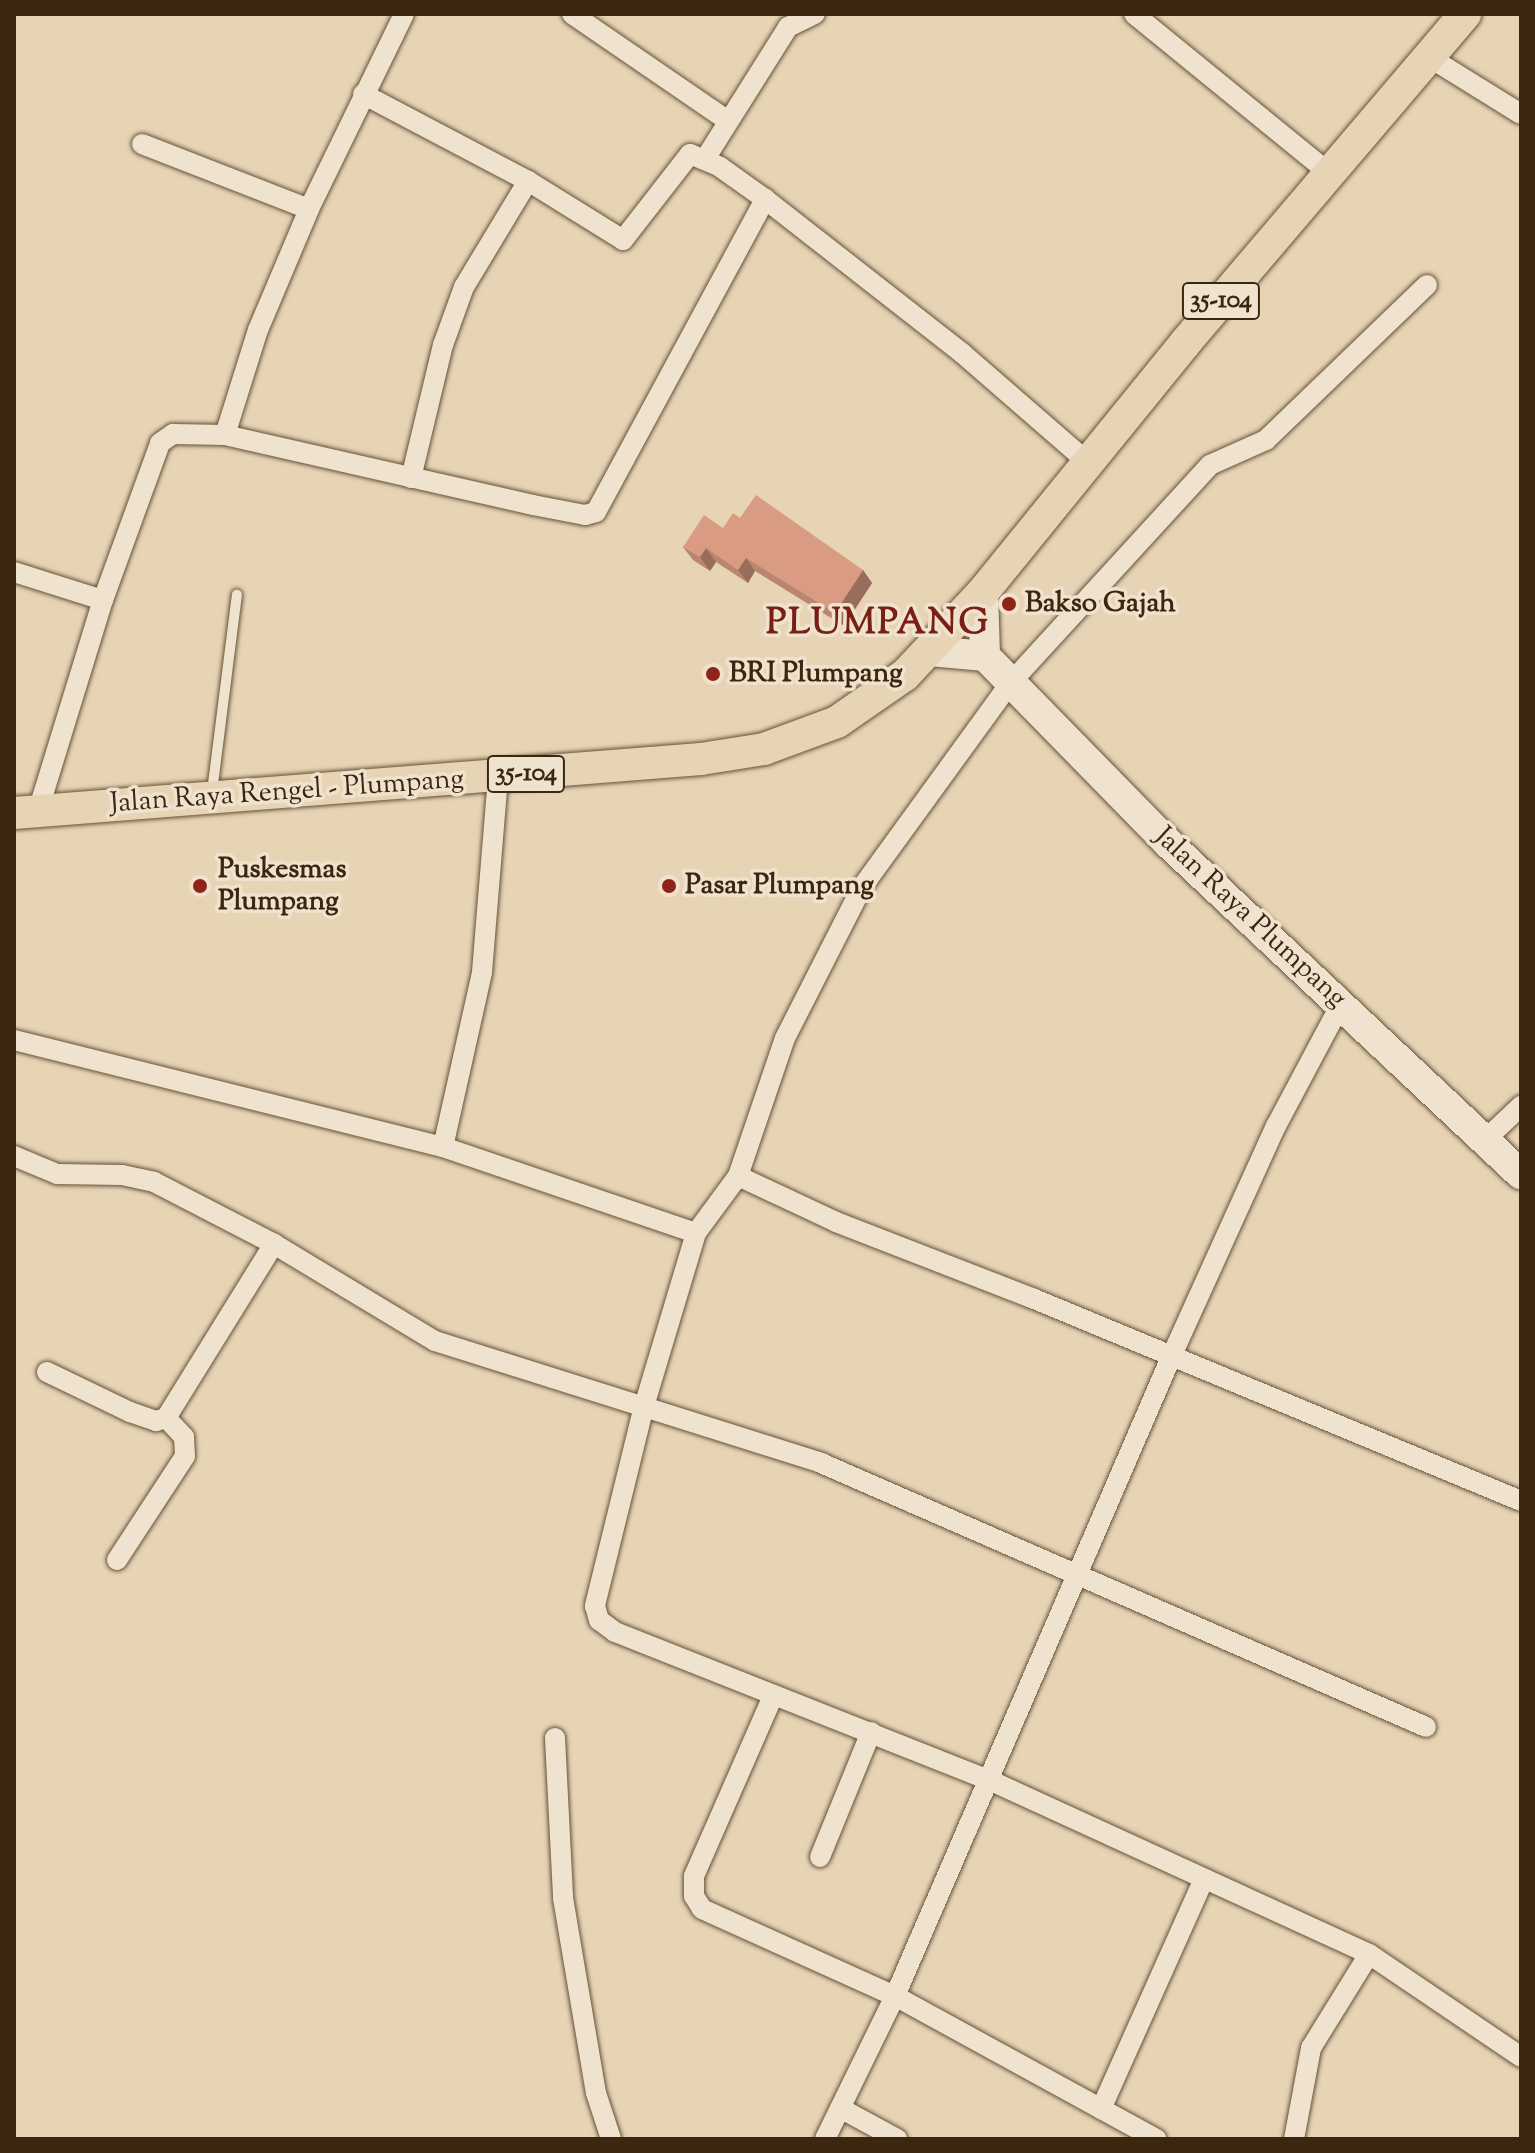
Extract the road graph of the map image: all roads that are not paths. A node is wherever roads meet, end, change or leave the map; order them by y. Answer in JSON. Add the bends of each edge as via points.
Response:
{"nodes":[{"id":1,"x":404,"y":14,"type":"edge"},
{"id":2,"x":572,"y":14,"type":"edge"},
{"id":3,"x":815,"y":14,"type":"edge"},
{"id":4,"x":1134,"y":14,"type":"edge"},
{"id":5,"x":1465,"y":14,"type":"edge"},
{"id":6,"x":1429,"y":57,"type":"junction"},
{"id":7,"x":363,"y":94,"type":"junction"},
{"id":8,"x":1521,"y":114,"type":"edge"},
{"id":9,"x":727,"y":120,"type":"junction"},
{"id":10,"x":142,"y":144,"type":"dead end"},
{"id":11,"x":705,"y":159,"type":"junction"},
{"id":12,"x":1329,"y":173,"type":"junction"},
{"id":13,"x":528,"y":181,"type":"junction"},
{"id":14,"x":765,"y":199,"type":"junction"},
{"id":15,"x":309,"y":209,"type":"junction"},
{"id":16,"x":1427,"y":285,"type":"dead end"},
{"id":17,"x":225,"y":435,"type":"junction"},
{"id":18,"x":1091,"y":465,"type":"junction"},
{"id":19,"x":411,"y":478,"type":"junction"},
{"id":20,"x":14,"y":572,"type":"edge"},
{"id":21,"x":983,"y":592,"type":"junction"},
{"id":22,"x":237,"y":595,"type":"dead end"},
{"id":23,"x":103,"y":600,"type":"junction"},
{"id":24,"x":930,"y":651,"type":"junction"},
{"id":25,"x":985,"y":656,"type":"junction"},
{"id":26,"x":1011,"y":682,"type":"junction"},
{"id":27,"x":498,"y":777,"type":"junction"},
{"id":28,"x":212,"y":795,"type":"junction"},
{"id":29,"x":26,"y":812,"type":"edge"},
{"id":30,"x":1341,"y":1004,"type":"junction"},
{"id":31,"x":14,"y":1040,"type":"edge"},
{"id":32,"x":1521,"y":1106,"type":"edge"},
{"id":33,"x":1485,"y":1140,"type":"junction"},
{"id":34,"x":443,"y":1147,"type":"junction"},
{"id":35,"x":14,"y":1156,"type":"edge"},
{"id":36,"x":1521,"y":1174,"type":"edge"},
{"id":37,"x":738,"y":1176,"type":"junction"},
{"id":38,"x":696,"y":1233,"type":"junction"},
{"id":39,"x":274,"y":1244,"type":"junction"},
{"id":40,"x":1172,"y":1355,"type":"junction"},
{"id":41,"x":47,"y":1372,"type":"dead end"},
{"id":42,"x":643,"y":1410,"type":"junction"},
{"id":43,"x":166,"y":1418,"type":"junction"},
{"id":44,"x":1521,"y":1501,"type":"edge"},
{"id":45,"x":117,"y":1560,"type":"dead end"},
{"id":46,"x":1081,"y":1576,"type":"junction"},
{"id":47,"x":773,"y":1696,"type":"junction"},
{"id":48,"x":1426,"y":1727,"type":"dead end"},
{"id":49,"x":871,"y":1732,"type":"junction"},
{"id":50,"x":555,"y":1738,"type":"dead end"},
{"id":51,"x":987,"y":1779,"type":"junction"},
{"id":52,"x":820,"y":1857,"type":"dead end"},
{"id":53,"x":1204,"y":1879,"type":"junction"},
{"id":54,"x":1369,"y":1954,"type":"junction"},
{"id":55,"x":895,"y":1996,"type":"junction"},
{"id":56,"x":1521,"y":2057,"type":"edge"},
{"id":57,"x":840,"y":2108,"type":"junction"},
{"id":58,"x":1101,"y":2109,"type":"junction"},
{"id":59,"x":611,"y":2139,"type":"edge"},
{"id":60,"x":825,"y":2139,"type":"edge"},
{"id":61,"x":897,"y":2139,"type":"edge"},
{"id":62,"x":1156,"y":2139,"type":"edge"},
{"id":63,"x":1294,"y":2139,"type":"edge"}],
"edges":[{"from":1,"to":7,"type":"street"},
{"from":2,"to":9,"type":"street"},
{"from":3,"to":9,"type":"street","via":[[788,27]]},
{"from":4,"to":12,"type":"street"},
{"from":5,"to":6,"type":"main road","number":"35-104"},
{"from":6,"to":8,"type":"street"},
{"from":6,"to":12,"type":"main road","number":"35-104"},
{"from":7,"to":13,"type":"street"},
{"from":7,"to":15,"type":"street"},
{"from":9,"to":11,"type":"street"},
{"from":10,"to":15,"type":"street"},
{"from":11,"to":13,"type":"street","via":[[687,156],[623,240]]},
{"from":11,"to":14,"type":"street"},
{"from":12,"to":18,"type":"main road","number":"35-104","via":[[1186,342]]},
{"from":13,"to":19,"type":"street","via":[[464,287],[443,345]]},
{"from":14,"to":18,"type":"street","via":[[962,353]]},
{"from":14,"to":19,"type":"street","via":[[596,512],[572,513]]},
{"from":15,"to":17,"type":"street","via":[[258,330]]},
{"from":16,"to":26,"type":"street","via":[[1266,440],[1210,465]]},
{"from":17,"to":19,"type":"street"},
{"from":17,"to":23,"type":"street","via":[[173,434],[160,443]]},
{"from":18,"to":21,"type":"main road","number":"35-104"},
{"from":20,"to":23,"type":"street"},
{"from":21,"to":24,"type":"main road","name":"Jalan Raya Rengel - Plumpang","number":"35-104"},
{"from":21,"to":25,"type":"street"},
{"from":22,"to":28,"type":"lane"},
{"from":23,"to":29,"type":"street"},
{"from":24,"to":25,"type":"street"},
{"from":24,"to":27,"type":"main road","name":"Jalan Raya Rengel - Plumpang","number":"35-104","via":[[873,700],[806,737],[701,759]]},
{"from":25,"to":26,"type":"street","name":"Jalan Raya Plumpang"},
{"from":26,"to":30,"type":"street","name":"Jalan Raya Plumpang","via":[[1168,843]]},
{"from":26,"to":37,"type":"street","via":[[862,887],[785,1038]]},
{"from":27,"to":28,"type":"main road","name":"Jalan Raya Rengel - Plumpang","number":"35-104"},
{"from":27,"to":34,"type":"street","via":[[482,972]]},
{"from":28,"to":29,"type":"main road","name":"Jalan Raya Rengel - Plumpang","number":"35-104"},
{"from":30,"to":33,"type":"street","name":"Jalan Raya Plumpang"},
{"from":30,"to":40,"type":"street","via":[[1276,1126]]},
{"from":31,"to":34,"type":"street"},
{"from":32,"to":33,"type":"street"},
{"from":33,"to":36,"type":"street","name":"Jalan Raya Plumpang"},
{"from":34,"to":38,"type":"street"},
{"from":35,"to":39,"type":"street","via":[[57,1174],[122,1175],[154,1182]]},
{"from":37,"to":38,"type":"street"},
{"from":37,"to":40,"type":"street","via":[[836,1222]]},
{"from":38,"to":42,"type":"street"},
{"from":39,"to":42,"type":"street","via":[[435,1341]]},
{"from":39,"to":43,"type":"street"},
{"from":40,"to":44,"type":"street"},
{"from":40,"to":46,"type":"street"},
{"from":41,"to":43,"type":"street","via":[[130,1412],[156,1421]]},
{"from":42,"to":46,"type":"street","via":[[821,1463]]},
{"from":42,"to":47,"type":"street","via":[[595,1606],[599,1620],[615,1632]]},
{"from":43,"to":45,"type":"street","via":[[184,1437],[185,1456]]},
{"from":46,"to":48,"type":"street"},
{"from":46,"to":51,"type":"street"},
{"from":47,"to":49,"type":"street"},
{"from":47,"to":55,"type":"street","via":[[694,1876],[694,1896],[718,1920]]},
{"from":49,"to":51,"type":"street"},
{"from":49,"to":52,"type":"street"},
{"from":50,"to":59,"type":"street","via":[[563,1898],[596,2093]]},
{"from":51,"to":53,"type":"street"},
{"from":51,"to":55,"type":"street"},
{"from":53,"to":54,"type":"street"},
{"from":53,"to":58,"type":"street"},
{"from":54,"to":56,"type":"street"},
{"from":54,"to":63,"type":"street","via":[[1311,2048]]},
{"from":55,"to":57,"type":"street"},
{"from":55,"to":58,"type":"street"},
{"from":57,"to":60,"type":"street"},
{"from":57,"to":61,"type":"street"},
{"from":58,"to":62,"type":"street"}]}
